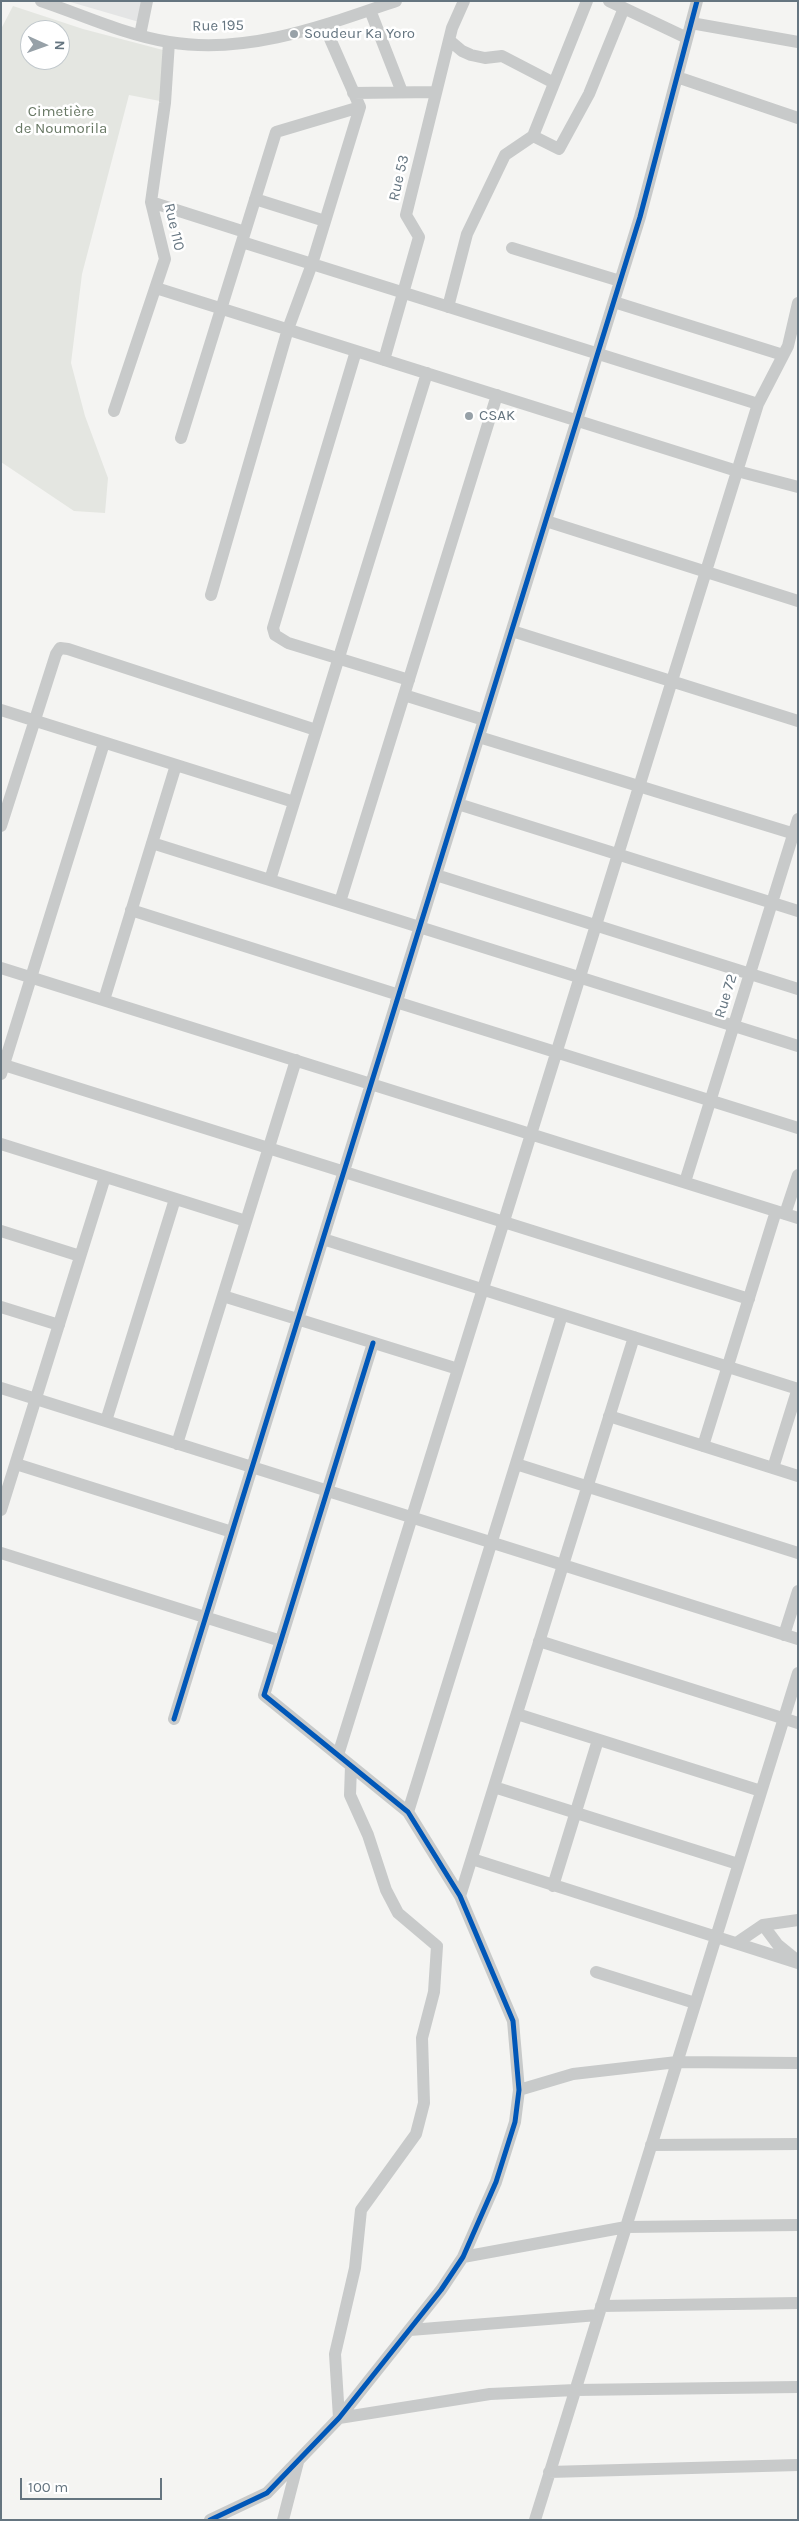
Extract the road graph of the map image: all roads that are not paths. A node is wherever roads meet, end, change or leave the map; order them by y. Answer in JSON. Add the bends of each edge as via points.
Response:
{"nodes":[{"id":1,"x":41,"y":1,"type":"edge"},
{"id":2,"x":147,"y":1,"type":"edge"},
{"id":3,"x":396,"y":1,"type":"edge"},
{"id":4,"x":464,"y":1,"type":"edge"},
{"id":5,"x":588,"y":1,"type":"edge"},
{"id":6,"x":609,"y":1,"type":"edge"},
{"id":7,"x":697,"y":1,"type":"edge"},
{"id":8,"x":624,"y":8,"type":"junction"},
{"id":9,"x":370,"y":10,"type":"junction"},
{"id":10,"x":691,"y":23,"type":"junction"},
{"id":11,"x":324,"y":25,"type":"junction"},
{"id":12,"x":140,"y":35,"type":"junction"},
{"id":13,"x":687,"y":38,"type":"junction"},
{"id":14,"x":449,"y":40,"type":"junction"},
{"id":15,"x":169,"y":42,"type":"junction"},
{"id":16,"x":798,"y":42,"type":"edge"},
{"id":17,"x":677,"y":77,"type":"junction"},
{"id":18,"x":554,"y":83,"type":"junction"},
{"id":19,"x":402,"y":92,"type":"junction"},
{"id":20,"x":436,"y":92,"type":"junction"},
{"id":21,"x":353,"y":93,"type":"junction"},
{"id":22,"x":360,"y":107,"type":"junction"},
{"id":23,"x":798,"y":118,"type":"edge"},
{"id":24,"x":533,"y":136,"type":"junction"},
{"id":25,"x":255,"y":199,"type":"junction"},
{"id":26,"x":151,"y":202,"type":"junction"},
{"id":27,"x":325,"y":221,"type":"junction"},
{"id":28,"x":243,"y":237,"type":"junction"},
{"id":29,"x":512,"y":248,"type":"dead end"},
{"id":30,"x":312,"y":264,"type":"junction"},
{"id":31,"x":620,"y":281,"type":"junction"},
{"id":32,"x":156,"y":288,"type":"junction"},
{"id":33,"x":403,"y":292,"type":"junction"},
{"id":34,"x":614,"y":302,"type":"junction"},
{"id":35,"x":798,"y":303,"type":"edge"},
{"id":36,"x":448,"y":306,"type":"junction"},
{"id":37,"x":221,"y":309,"type":"junction"},
{"id":38,"x":288,"y":329,"type":"junction"},
{"id":39,"x":790,"y":350,"type":"edge"},
{"id":40,"x":356,"y":351,"type":"junction"},
{"id":41,"x":598,"y":354,"type":"junction"},
{"id":42,"x":384,"y":360,"type":"junction"},
{"id":43,"x":427,"y":373,"type":"junction"},
{"id":44,"x":497,"y":395,"type":"junction"},
{"id":45,"x":758,"y":404,"type":"junction"},
{"id":46,"x":114,"y":411,"type":"dead end"},
{"id":47,"x":577,"y":420,"type":"junction"},
{"id":48,"x":181,"y":438,"type":"dead end"},
{"id":49,"x":737,"y":471,"type":"junction"},
{"id":50,"x":798,"y":487,"type":"edge"},
{"id":51,"x":546,"y":522,"type":"junction"},
{"id":52,"x":706,"y":572,"type":"junction"},
{"id":53,"x":211,"y":595,"type":"dead end"},
{"id":54,"x":798,"y":601,"type":"edge"},
{"id":55,"x":512,"y":631,"type":"junction"},
{"id":56,"x":339,"y":658,"type":"junction"},
{"id":57,"x":409,"y":680,"type":"junction"},
{"id":58,"x":671,"y":682,"type":"junction"},
{"id":59,"x":404,"y":695,"type":"junction"},
{"id":60,"x":1,"y":710,"type":"edge"},
{"id":61,"x":484,"y":720,"type":"junction"},
{"id":62,"x":34,"y":721,"type":"junction"},
{"id":63,"x":798,"y":721,"type":"edge"},
{"id":64,"x":316,"y":730,"type":"junction"},
{"id":65,"x":479,"y":737,"type":"junction"},
{"id":66,"x":104,"y":743,"type":"junction"},
{"id":67,"x":176,"y":765,"type":"junction"},
{"id":68,"x":639,"y":786,"type":"junction"},
{"id":69,"x":294,"y":802,"type":"junction"},
{"id":70,"x":458,"y":804,"type":"junction"},
{"id":71,"x":798,"y":818,"type":"edge"},
{"id":72,"x":1,"y":826,"type":"edge"},
{"id":73,"x":795,"y":834,"type":"edge"},
{"id":74,"x":152,"y":843,"type":"junction"},
{"id":75,"x":618,"y":854,"type":"junction"},
{"id":76,"x":436,"y":875,"type":"junction"},
{"id":77,"x":270,"y":880,"type":"junction"},
{"id":78,"x":340,"y":902,"type":"junction"},
{"id":79,"x":772,"y":903,"type":"junction"},
{"id":80,"x":131,"y":910,"type":"junction"},
{"id":81,"x":798,"y":911,"type":"edge"},
{"id":82,"x":596,"y":926,"type":"junction"},
{"id":83,"x":420,"y":927,"type":"junction"},
{"id":84,"x":1,"y":968,"type":"edge"},
{"id":85,"x":750,"y":974,"type":"junction"},
{"id":86,"x":32,"y":977,"type":"junction"},
{"id":87,"x":580,"y":977,"type":"junction"},
{"id":88,"x":798,"y":989,"type":"edge"},
{"id":89,"x":398,"y":998,"type":"junction"},
{"id":90,"x":104,"y":1000,"type":"junction"},
{"id":91,"x":734,"y":1025,"type":"junction"},
{"id":92,"x":798,"y":1046,"type":"edge"},
{"id":93,"x":556,"y":1052,"type":"junction"},
{"id":94,"x":296,"y":1060,"type":"junction"},
{"id":95,"x":3,"y":1070,"type":"edge"},
{"id":96,"x":371,"y":1084,"type":"junction"},
{"id":97,"x":710,"y":1101,"type":"junction"},
{"id":98,"x":798,"y":1128,"type":"edge"},
{"id":99,"x":531,"y":1134,"type":"junction"},
{"id":100,"x":1,"y":1144,"type":"edge"},
{"id":101,"x":268,"y":1148,"type":"junction"},
{"id":102,"x":344,"y":1172,"type":"junction"},
{"id":103,"x":798,"y":1175,"type":"edge"},
{"id":104,"x":105,"y":1176,"type":"junction"},
{"id":105,"x":685,"y":1182,"type":"junction"},
{"id":106,"x":175,"y":1199,"type":"junction"},
{"id":107,"x":786,"y":1214,"type":"edge"},
{"id":108,"x":246,"y":1221,"type":"junction"},
{"id":109,"x":503,"y":1222,"type":"junction"},
{"id":110,"x":1,"y":1231,"type":"edge"},
{"id":111,"x":323,"y":1239,"type":"junction"},
{"id":112,"x":80,"y":1256,"type":"junction"},
{"id":113,"x":482,"y":1290,"type":"junction"},
{"id":114,"x":222,"y":1296,"type":"junction"},
{"id":115,"x":748,"y":1299,"type":"junction"},
{"id":116,"x":1,"y":1307,"type":"edge"},
{"id":117,"x":562,"y":1315,"type":"junction"},
{"id":118,"x":298,"y":1319,"type":"junction"},
{"id":119,"x":59,"y":1325,"type":"junction"},
{"id":120,"x":634,"y":1337,"type":"junction"},
{"id":121,"x":373,"y":1343,"type":"junction"},
{"id":122,"x":728,"y":1367,"type":"junction"},
{"id":123,"x":458,"y":1369,"type":"junction"},
{"id":124,"x":1,"y":1388,"type":"edge"},
{"id":125,"x":798,"y":1388,"type":"edge"},
{"id":126,"x":36,"y":1399,"type":"junction"},
{"id":127,"x":609,"y":1416,"type":"junction"},
{"id":128,"x":106,"y":1421,"type":"junction"},
{"id":129,"x":177,"y":1444,"type":"junction"},
{"id":130,"x":703,"y":1446,"type":"junction"},
{"id":131,"x":16,"y":1464,"type":"junction"},
{"id":132,"x":516,"y":1464,"type":"junction"},
{"id":133,"x":252,"y":1467,"type":"junction"},
{"id":134,"x":773,"y":1468,"type":"junction"},
{"id":135,"x":798,"y":1476,"type":"edge"},
{"id":136,"x":6,"y":1480,"type":"edge"},
{"id":137,"x":588,"y":1487,"type":"junction"},
{"id":138,"x":327,"y":1491,"type":"junction"},
{"id":139,"x":1,"y":1510,"type":"edge"},
{"id":140,"x":412,"y":1518,"type":"junction"},
{"id":141,"x":232,"y":1532,"type":"junction"},
{"id":142,"x":491,"y":1542,"type":"junction"},
{"id":143,"x":1,"y":1553,"type":"edge"},
{"id":144,"x":798,"y":1553,"type":"edge"},
{"id":145,"x":563,"y":1565,"type":"junction"},
{"id":146,"x":798,"y":1590,"type":"edge"},
{"id":147,"x":206,"y":1617,"type":"junction"},
{"id":148,"x":784,"y":1634,"type":"junction"},
{"id":149,"x":798,"y":1639,"type":"edge"},
{"id":150,"x":281,"y":1640,"type":"junction"},
{"id":151,"x":540,"y":1641,"type":"junction"},
{"id":152,"x":798,"y":1673,"type":"edge"},
{"id":153,"x":517,"y":1714,"type":"junction"},
{"id":154,"x":174,"y":1718,"type":"dead end"},
{"id":155,"x":784,"y":1718,"type":"junction"},
{"id":156,"x":798,"y":1723,"type":"edge"},
{"id":157,"x":598,"y":1740,"type":"junction"},
{"id":158,"x":338,"y":1755,"type":"junction"},
{"id":159,"x":351,"y":1766,"type":"junction"},
{"id":160,"x":494,"y":1787,"type":"junction"},
{"id":161,"x":761,"y":1791,"type":"junction"},
{"id":162,"x":408,"y":1812,"type":"junction"},
{"id":163,"x":576,"y":1812,"type":"junction"},
{"id":164,"x":472,"y":1860,"type":"junction"},
{"id":165,"x":738,"y":1864,"type":"junction"},
{"id":166,"x":553,"y":1886,"type":"junction"},
{"id":167,"x":460,"y":1896,"type":"junction"},
{"id":168,"x":798,"y":1920,"type":"edge"},
{"id":169,"x":763,"y":1925,"type":"junction"},
{"id":170,"x":716,"y":1936,"type":"junction"},
{"id":171,"x":738,"y":1942,"type":"junction"},
{"id":172,"x":798,"y":1962,"type":"edge"},
{"id":173,"x":596,"y":1972,"type":"dead end"},
{"id":174,"x":695,"y":2003,"type":"junction"},
{"id":175,"x":677,"y":2062,"type":"junction"},
{"id":176,"x":798,"y":2063,"type":"edge"},
{"id":177,"x":519,"y":2090,"type":"junction"},
{"id":178,"x":798,"y":2144,"type":"edge"},
{"id":179,"x":651,"y":2145,"type":"junction"},
{"id":180,"x":798,"y":2225,"type":"edge"},
{"id":181,"x":626,"y":2227,"type":"junction"},
{"id":182,"x":464,"y":2257,"type":"junction"},
{"id":183,"x":798,"y":2304,"type":"edge"},
{"id":184,"x":600,"y":2311,"type":"junction"},
{"id":185,"x":410,"y":2330,"type":"junction"},
{"id":186,"x":798,"y":2387,"type":"edge"},
{"id":187,"x":575,"y":2390,"type":"junction"},
{"id":188,"x":339,"y":2418,"type":"junction"},
{"id":189,"x":298,"y":2460,"type":"junction"},
{"id":190,"x":798,"y":2465,"type":"edge"},
{"id":191,"x":550,"y":2472,"type":"junction"},
{"id":192,"x":210,"y":2520,"type":"edge"},
{"id":193,"x":283,"y":2520,"type":"edge"},
{"id":194,"x":535,"y":2520,"type":"edge"}],
"edges":[{"from":1,"to":12,"type":"street","name":"Rue 195"},
{"from":2,"to":12,"type":"street"},
{"from":3,"to":9,"type":"street","name":"Rue 195"},
{"from":4,"to":14,"type":"street","name":"Rue 53"},
{"from":5,"to":18,"type":"street"},
{"from":6,"to":8,"type":"street"},
{"from":7,"to":10,"type":"street"},
{"from":8,"to":13,"type":"street"},
{"from":8,"to":24,"type":"street","via":[[589,94],[559,148]]},
{"from":9,"to":11,"type":"street","name":"Rue 195"},
{"from":9,"to":19,"type":"street"},
{"from":10,"to":13,"type":"street"},
{"from":10,"to":16,"type":"street"},
{"from":11,"to":15,"type":"street","name":"Rue 195","via":[[301,33],[252,42]]},
{"from":11,"to":21,"type":"street"},
{"from":12,"to":15,"type":"street","name":"Rue 195"},
{"from":13,"to":17,"type":"street"},
{"from":14,"to":18,"type":"street","via":[[471,55],[485,58],[502,56]]},
{"from":14,"to":20,"type":"street","name":"Rue 53"},
{"from":15,"to":26,"type":"street","name":"Rue 110","via":[[166,103]]},
{"from":17,"to":23,"type":"street"},
{"from":17,"to":31,"type":"street"},
{"from":18,"to":24,"type":"street"},
{"from":19,"to":20,"type":"street"},
{"from":19,"to":21,"type":"street"},
{"from":20,"to":33,"type":"street","name":"Rue 53","via":[[406,215],[419,237]]},
{"from":21,"to":22,"type":"street"},
{"from":22,"to":25,"type":"street","via":[[276,132]]},
{"from":22,"to":27,"type":"street"},
{"from":24,"to":36,"type":"street","via":[[505,155],[467,234]]},
{"from":25,"to":27,"type":"street"},
{"from":25,"to":28,"type":"street"},
{"from":26,"to":28,"type":"street"},
{"from":26,"to":32,"type":"street","name":"Rue 110","via":[[165,259]]},
{"from":27,"to":30,"type":"street"},
{"from":28,"to":30,"type":"street"},
{"from":28,"to":37,"type":"street"},
{"from":29,"to":31,"type":"street"},
{"from":30,"to":33,"type":"street"},
{"from":30,"to":38,"type":"street"},
{"from":31,"to":34,"type":"street"},
{"from":32,"to":37,"type":"street"},
{"from":32,"to":46,"type":"street","name":"Rue 110"},
{"from":33,"to":36,"type":"street"},
{"from":33,"to":42,"type":"street","name":"Rue 53"},
{"from":34,"to":39,"type":"street"},
{"from":34,"to":41,"type":"street"},
{"from":35,"to":39,"type":"street"},
{"from":36,"to":41,"type":"street"},
{"from":37,"to":38,"type":"street"},
{"from":37,"to":48,"type":"street"},
{"from":38,"to":40,"type":"street"},
{"from":38,"to":53,"type":"street"},
{"from":39,"to":45,"type":"street"},
{"from":40,"to":42,"type":"street"},
{"from":40,"to":56,"type":"street","via":[[274,628],[275,636],[288,643]]},
{"from":41,"to":45,"type":"street"},
{"from":41,"to":47,"type":"street"},
{"from":42,"to":43,"type":"street"},
{"from":43,"to":44,"type":"street"},
{"from":43,"to":56,"type":"street"},
{"from":44,"to":47,"type":"street"},
{"from":44,"to":57,"type":"street"},
{"from":45,"to":49,"type":"street"},
{"from":47,"to":49,"type":"street"},
{"from":47,"to":51,"type":"street"},
{"from":49,"to":50,"type":"street"},
{"from":49,"to":52,"type":"street"},
{"from":51,"to":52,"type":"street"},
{"from":51,"to":55,"type":"street"},
{"from":52,"to":54,"type":"street"},
{"from":52,"to":58,"type":"street"},
{"from":55,"to":58,"type":"street"},
{"from":55,"to":61,"type":"street"},
{"from":56,"to":57,"type":"street"},
{"from":56,"to":64,"type":"street"},
{"from":57,"to":59,"type":"street"},
{"from":58,"to":63,"type":"street"},
{"from":58,"to":68,"type":"street"},
{"from":59,"to":61,"type":"street"},
{"from":59,"to":78,"type":"street"},
{"from":60,"to":62,"type":"street"},
{"from":61,"to":65,"type":"street"},
{"from":62,"to":64,"type":"street","via":[[60,648]]},
{"from":62,"to":66,"type":"street"},
{"from":62,"to":72,"type":"street"},
{"from":64,"to":69,"type":"street"},
{"from":65,"to":68,"type":"street"},
{"from":65,"to":70,"type":"street"},
{"from":66,"to":67,"type":"street"},
{"from":66,"to":86,"type":"street"},
{"from":67,"to":69,"type":"street"},
{"from":67,"to":74,"type":"street"},
{"from":68,"to":73,"type":"street"},
{"from":68,"to":75,"type":"street"},
{"from":69,"to":77,"type":"street"},
{"from":70,"to":75,"type":"street"},
{"from":70,"to":76,"type":"street"},
{"from":71,"to":73,"type":"street","name":"Rue 72"},
{"from":73,"to":79,"type":"street","name":"Rue 72"},
{"from":74,"to":77,"type":"street"},
{"from":74,"to":80,"type":"street"},
{"from":75,"to":79,"type":"street"},
{"from":75,"to":82,"type":"street"},
{"from":76,"to":82,"type":"street"},
{"from":76,"to":83,"type":"street"},
{"from":77,"to":78,"type":"street"},
{"from":78,"to":83,"type":"street"},
{"from":79,"to":81,"type":"street"},
{"from":79,"to":85,"type":"street","name":"Rue 72"},
{"from":80,"to":89,"type":"street"},
{"from":80,"to":90,"type":"street"},
{"from":82,"to":85,"type":"street"},
{"from":82,"to":87,"type":"street"},
{"from":83,"to":87,"type":"street"},
{"from":83,"to":89,"type":"street"},
{"from":84,"to":86,"type":"street"},
{"from":85,"to":88,"type":"street"},
{"from":85,"to":91,"type":"street","name":"Rue 72"},
{"from":86,"to":90,"type":"street"},
{"from":86,"to":95,"type":"street"},
{"from":87,"to":91,"type":"street"},
{"from":87,"to":93,"type":"street"},
{"from":89,"to":93,"type":"street"},
{"from":89,"to":96,"type":"street"},
{"from":90,"to":94,"type":"street"},
{"from":91,"to":92,"type":"street"},
{"from":91,"to":97,"type":"street","name":"Rue 72"},
{"from":93,"to":97,"type":"street"},
{"from":93,"to":99,"type":"street"},
{"from":94,"to":96,"type":"street"},
{"from":94,"to":101,"type":"street"},
{"from":95,"to":101,"type":"street"},
{"from":96,"to":99,"type":"street"},
{"from":96,"to":102,"type":"street"},
{"from":97,"to":98,"type":"street"},
{"from":97,"to":105,"type":"street","name":"Rue 72"},
{"from":99,"to":105,"type":"street"},
{"from":99,"to":109,"type":"street"},
{"from":100,"to":104,"type":"street"},
{"from":101,"to":102,"type":"street"},
{"from":101,"to":108,"type":"street"},
{"from":102,"to":109,"type":"street"},
{"from":102,"to":111,"type":"street"},
{"from":103,"to":107,"type":"street"},
{"from":104,"to":106,"type":"street"},
{"from":104,"to":112,"type":"street"},
{"from":105,"to":107,"type":"street"},
{"from":106,"to":108,"type":"street"},
{"from":106,"to":128,"type":"street"},
{"from":107,"to":115,"type":"street"},
{"from":108,"to":114,"type":"street"},
{"from":109,"to":113,"type":"street"},
{"from":109,"to":115,"type":"street"},
{"from":110,"to":112,"type":"street"},
{"from":111,"to":113,"type":"street"},
{"from":111,"to":118,"type":"street"},
{"from":112,"to":119,"type":"street"},
{"from":113,"to":117,"type":"street"},
{"from":113,"to":123,"type":"street"},
{"from":114,"to":118,"type":"street"},
{"from":114,"to":129,"type":"street"},
{"from":115,"to":122,"type":"street"},
{"from":116,"to":119,"type":"street"},
{"from":117,"to":120,"type":"street"},
{"from":117,"to":132,"type":"street"},
{"from":118,"to":121,"type":"street"},
{"from":118,"to":133,"type":"street"},
{"from":119,"to":126,"type":"street"},
{"from":120,"to":122,"type":"street"},
{"from":120,"to":127,"type":"street"},
{"from":121,"to":123,"type":"street"},
{"from":121,"to":138,"type":"street"},
{"from":122,"to":125,"type":"street"},
{"from":122,"to":130,"type":"street"},
{"from":123,"to":140,"type":"street"},
{"from":124,"to":126,"type":"street"},
{"from":125,"to":134,"type":"street"},
{"from":126,"to":128,"type":"street"},
{"from":126,"to":131,"type":"street"},
{"from":127,"to":130,"type":"street"},
{"from":127,"to":137,"type":"street"},
{"from":128,"to":129,"type":"street"},
{"from":129,"to":133,"type":"street"},
{"from":130,"to":134,"type":"street"},
{"from":131,"to":136,"type":"street"},
{"from":131,"to":141,"type":"street"},
{"from":132,"to":137,"type":"street"},
{"from":132,"to":142,"type":"street"},
{"from":133,"to":138,"type":"street"},
{"from":133,"to":141,"type":"street"},
{"from":134,"to":135,"type":"street"},
{"from":136,"to":139,"type":"street"},
{"from":137,"to":144,"type":"street"},
{"from":137,"to":145,"type":"street"},
{"from":138,"to":140,"type":"street"},
{"from":138,"to":150,"type":"street"},
{"from":140,"to":142,"type":"street"},
{"from":140,"to":158,"type":"street"},
{"from":141,"to":147,"type":"street"},
{"from":142,"to":145,"type":"street"},
{"from":142,"to":162,"type":"street"},
{"from":143,"to":147,"type":"street"},
{"from":145,"to":148,"type":"street"},
{"from":145,"to":151,"type":"street"},
{"from":146,"to":148,"type":"street"},
{"from":147,"to":150,"type":"street"},
{"from":147,"to":154,"type":"street"},
{"from":148,"to":149,"type":"street"},
{"from":150,"to":158,"type":"street","via":[[264,1695]]},
{"from":151,"to":153,"type":"street"},
{"from":151,"to":155,"type":"street"},
{"from":152,"to":155,"type":"street"},
{"from":153,"to":157,"type":"street"},
{"from":153,"to":160,"type":"street"},
{"from":155,"to":156,"type":"street"},
{"from":155,"to":161,"type":"street"},
{"from":157,"to":161,"type":"street"},
{"from":157,"to":163,"type":"street"},
{"from":158,"to":159,"type":"street"},
{"from":159,"to":162,"type":"street"},
{"from":159,"to":188,"type":"street","via":[[350,1795],[368,1835],[386,1890],[398,1913],[437,1946],[434,1992],[422,2038],[424,2104],[416,2134],[361,2210],[355,2268],[335,2354]]},
{"from":160,"to":163,"type":"street"},
{"from":160,"to":164,"type":"street"},
{"from":161,"to":165,"type":"street"},
{"from":162,"to":167,"type":"street"},
{"from":163,"to":165,"type":"street"},
{"from":163,"to":166,"type":"street"},
{"from":164,"to":166,"type":"street"},
{"from":164,"to":167,"type":"street"},
{"from":165,"to":170,"type":"street"},
{"from":166,"to":170,"type":"street"},
{"from":167,"to":177,"type":"street","via":[[513,2021]]},
{"from":168,"to":169,"type":"street"},
{"from":169,"to":171,"type":"street"},
{"from":169,"to":172,"type":"street","via":[[778,1945]]},
{"from":170,"to":171,"type":"street"},
{"from":170,"to":174,"type":"street"},
{"from":171,"to":172,"type":"street"},
{"from":173,"to":174,"type":"street"},
{"from":174,"to":175,"type":"street"},
{"from":175,"to":176,"type":"street"},
{"from":175,"to":177,"type":"street","via":[[572,2074]]},
{"from":175,"to":179,"type":"street"},
{"from":177,"to":182,"type":"street","via":[[515,2122],[496,2182]]},
{"from":178,"to":179,"type":"street"},
{"from":179,"to":181,"type":"street"},
{"from":180,"to":181,"type":"street"},
{"from":181,"to":182,"type":"street"},
{"from":181,"to":184,"type":"street"},
{"from":182,"to":185,"type":"street"},
{"from":183,"to":184,"type":"street"},
{"from":184,"to":185,"type":"street"},
{"from":184,"to":187,"type":"street"},
{"from":185,"to":188,"type":"street"},
{"from":186,"to":187,"type":"street"},
{"from":187,"to":188,"type":"street","via":[[490,2394]]},
{"from":187,"to":191,"type":"street"},
{"from":188,"to":189,"type":"street"},
{"from":189,"to":192,"type":"street","via":[[267,2493]]},
{"from":189,"to":193,"type":"street"},
{"from":190,"to":191,"type":"street"},
{"from":191,"to":194,"type":"street"}]}
